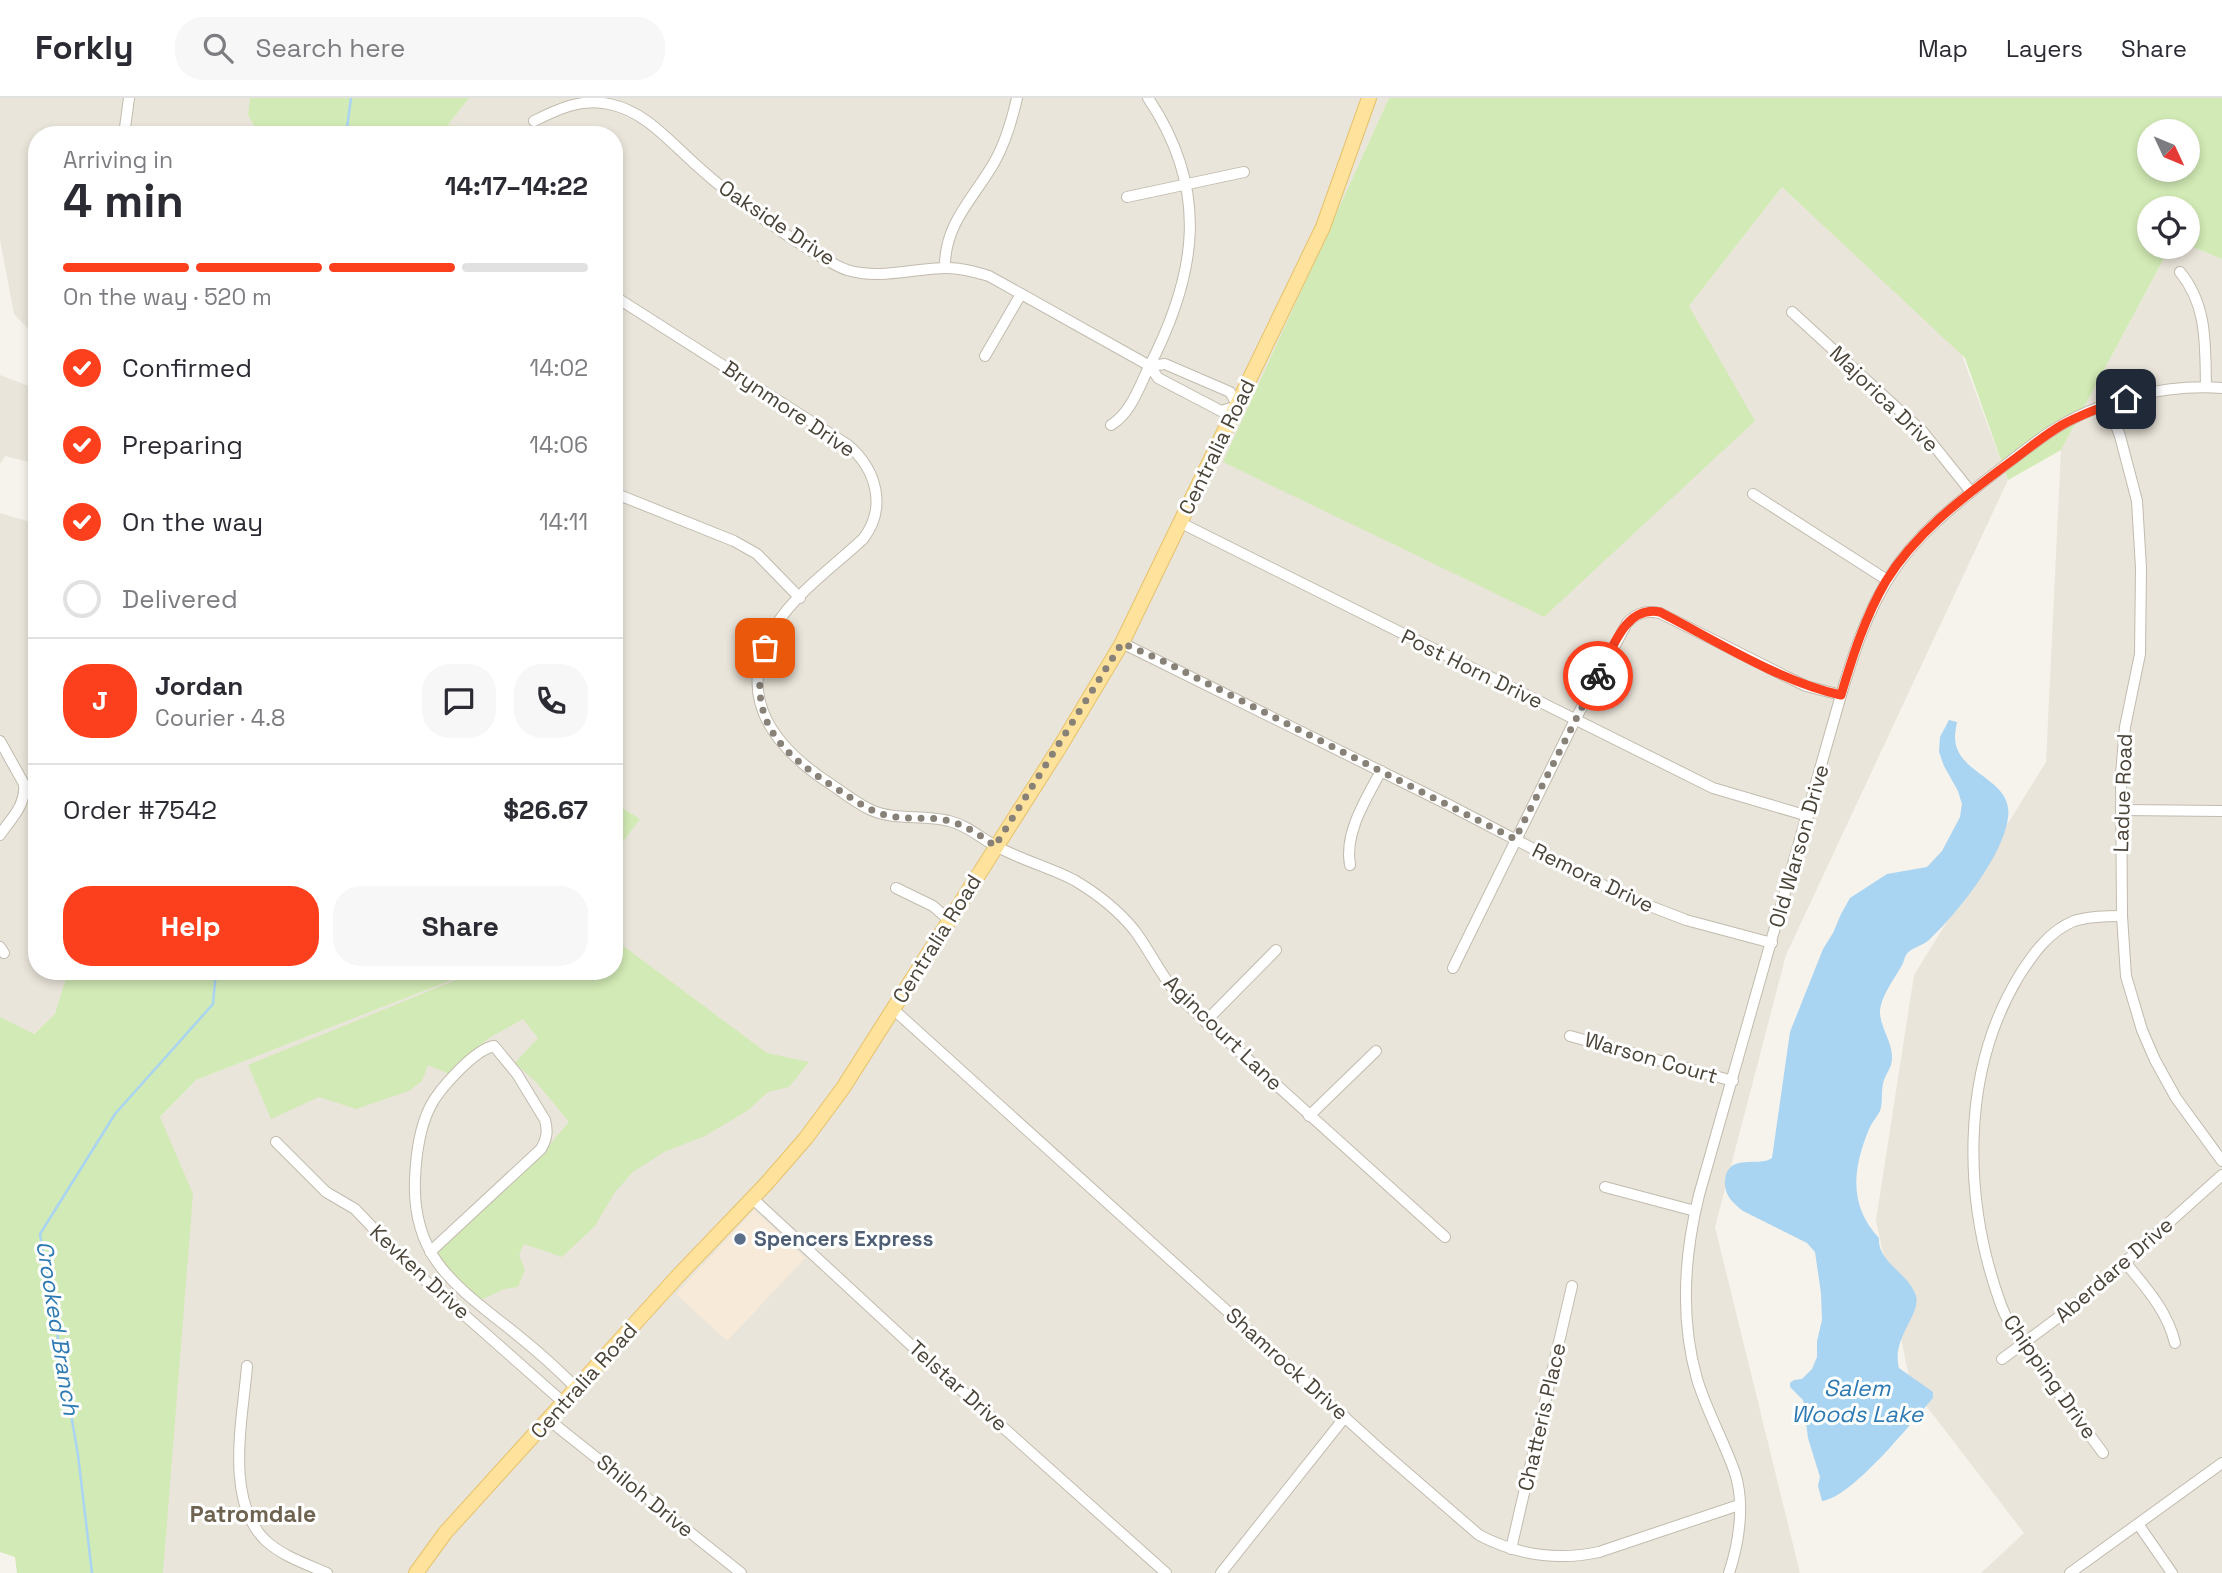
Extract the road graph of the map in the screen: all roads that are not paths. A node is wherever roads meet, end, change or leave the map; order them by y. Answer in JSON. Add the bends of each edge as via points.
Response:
{"nodes":[{"id":1,"x":129,"y":98,"type":"edge"},
{"id":2,"x":1017,"y":98,"type":"edge"},
{"id":3,"x":1149,"y":98,"type":"edge"},
{"id":4,"x":1369,"y":98,"type":"edge"},
{"id":5,"x":534,"y":121,"type":"dead end"},
{"id":6,"x":125,"y":126,"type":"edge"},
{"id":7,"x":1244,"y":172,"type":"dead end"},
{"id":8,"x":1185,"y":184,"type":"junction"},
{"id":9,"x":1127,"y":197,"type":"dead end"},
{"id":10,"x":945,"y":268,"type":"junction"},
{"id":11,"x":2180,"y":272,"type":"dead end"},
{"id":12,"x":1021,"y":294,"type":"junction"},
{"id":13,"x":623,"y":302,"type":"edge"},
{"id":14,"x":1791,"y":312,"type":"dead end"},
{"id":15,"x":985,"y":356,"type":"dead end"},
{"id":16,"x":1150,"y":366,"type":"junction"},
{"id":17,"x":2206,"y":387,"type":"junction"},
{"id":18,"x":2222,"y":388,"type":"edge"},
{"id":19,"x":2108,"y":405,"type":"junction"},
{"id":20,"x":1238,"y":406,"type":"junction"},
{"id":21,"x":1111,"y":425,"type":"dead end"},
{"id":22,"x":1971,"y":492,"type":"junction"},
{"id":23,"x":1753,"y":494,"type":"dead end"},
{"id":24,"x":623,"y":497,"type":"edge"},
{"id":25,"x":1181,"y":523,"type":"junction"},
{"id":26,"x":1887,"y":580,"type":"junction"},
{"id":27,"x":800,"y":598,"type":"junction"},
{"id":28,"x":1122,"y":643,"type":"junction"},
{"id":29,"x":1841,"y":695,"type":"junction"},
{"id":30,"x":1575,"y":720,"type":"junction"},
{"id":31,"x":0,"y":741,"type":"edge"},
{"id":32,"x":1381,"y":771,"type":"junction"},
{"id":33,"x":2121,"y":810,"type":"junction"},
{"id":34,"x":2222,"y":811,"type":"edge"},
{"id":35,"x":1808,"y":816,"type":"junction"},
{"id":36,"x":0,"y":835,"type":"edge"},
{"id":37,"x":1515,"y":839,"type":"junction"},
{"id":38,"x":995,"y":846,"type":"junction"},
{"id":39,"x":1350,"y":865,"type":"dead end"},
{"id":40,"x":896,"y":888,"type":"dead end"},
{"id":41,"x":2122,"y":916,"type":"junction"},
{"id":42,"x":949,"y":920,"type":"junction"},
{"id":43,"x":1772,"y":943,"type":"junction"},
{"id":44,"x":1276,"y":950,"type":"dead end"},
{"id":45,"x":1453,"y":968,"type":"dead end"},
{"id":46,"x":893,"y":1009,"type":"junction"},
{"id":47,"x":1205,"y":1022,"type":"junction"},
{"id":48,"x":1570,"y":1036,"type":"dead end"},
{"id":49,"x":1376,"y":1051,"type":"dead end"},
{"id":50,"x":1732,"y":1081,"type":"junction"},
{"id":51,"x":1309,"y":1116,"type":"junction"},
{"id":52,"x":276,"y":1142,"type":"dead end"},
{"id":53,"x":2222,"y":1161,"type":"edge"},
{"id":54,"x":2222,"y":1175,"type":"edge"},
{"id":55,"x":1605,"y":1187,"type":"dead end"},
{"id":56,"x":752,"y":1198,"type":"junction"},
{"id":57,"x":1695,"y":1211,"type":"junction"},
{"id":58,"x":1445,"y":1237,"type":"dead end"},
{"id":59,"x":430,"y":1252,"type":"junction"},
{"id":60,"x":2125,"y":1262,"type":"junction"},
{"id":61,"x":1572,"y":1286,"type":"dead end"},
{"id":62,"x":2175,"y":1343,"type":"dead end"},
{"id":63,"x":2023,"y":1345,"type":"junction"},
{"id":64,"x":2002,"y":1359,"type":"dead end"},
{"id":65,"x":247,"y":1366,"type":"dead end"},
{"id":66,"x":577,"y":1389,"type":"junction"},
{"id":67,"x":564,"y":1403,"type":"junction"},
{"id":68,"x":1345,"y":1417,"type":"junction"},
{"id":69,"x":549,"y":1420,"type":"junction"},
{"id":70,"x":2103,"y":1453,"type":"dead end"},
{"id":71,"x":2222,"y":1463,"type":"edge"},
{"id":72,"x":1739,"y":1505,"type":"junction"},
{"id":73,"x":2138,"y":1524,"type":"junction"},
{"id":74,"x":1511,"y":1549,"type":"junction"},
{"id":75,"x":327,"y":1573,"type":"edge"},
{"id":76,"x":416,"y":1573,"type":"edge"},
{"id":77,"x":741,"y":1573,"type":"edge"},
{"id":78,"x":1166,"y":1573,"type":"edge"},
{"id":79,"x":1221,"y":1573,"type":"edge"},
{"id":80,"x":1729,"y":1573,"type":"edge"},
{"id":81,"x":2070,"y":1573,"type":"edge"},
{"id":82,"x":2172,"y":1573,"type":"edge"}],
"edges":[{"from":1,"to":6,"type":"street"},
{"from":2,"to":10,"type":"street","via":[[995,160],[949,233]]},
{"from":3,"to":8,"type":"street","via":[[1174,145]]},
{"from":4,"to":20,"type":"main road","name":"Centralia Road","via":[[1323,228]]},
{"from":5,"to":10,"type":"street","name":"Oakside Drive","via":[[572,104],[622,107],[647,121],[747,207],[846,269],[883,275]]},
{"from":7,"to":8,"type":"street"},
{"from":8,"to":9,"type":"street"},
{"from":8,"to":16,"type":"street","via":[[1190,237],[1185,277]]},
{"from":10,"to":12,"type":"street","name":"Oakside Drive","via":[[989,276]]},
{"from":11,"to":17,"type":"street","via":[[2203,317]]},
{"from":12,"to":15,"type":"street"},
{"from":12,"to":16,"type":"street","name":"Oakside Drive"},
{"from":13,"to":27,"type":"street","name":"Brynmore Drive","via":[[848,445],[869,467],[877,502],[871,529]]},
{"from":14,"to":22,"type":"street","name":"Majorica Drive","via":[[1923,432]]},
{"from":16,"to":20,"type":"street","name":"Oakside Drive","via":[[1166,364],[1230,393]]},
{"from":16,"to":20,"type":"street","name":"Oakside Drive","via":[[1158,378],[1221,411]]},
{"from":16,"to":21,"type":"street","via":[[1128,410]]},
{"from":17,"to":18,"type":"street","name":"Old Warson Drive"},
{"from":17,"to":19,"type":"street","name":"Old Warson Drive","via":[[2163,390]]},
{"from":19,"to":22,"type":"street","name":"Old Warson Drive","via":[[2050,432]]},
{"from":19,"to":33,"type":"street","name":"Ladue Road","via":[[2137,501],[2141,568],[2140,654],[2122,748]]},
{"from":20,"to":25,"type":"main road","name":"Centralia Road"},
{"from":22,"to":26,"type":"street","name":"Old Warson Drive","via":[[1922,534]]},
{"from":23,"to":26,"type":"street"},
{"from":24,"to":27,"type":"street","via":[[757,554]]},
{"from":25,"to":28,"type":"main road","name":"Centralia Road"},
{"from":25,"to":30,"type":"street","name":"Post Horn Drive"},
{"from":26,"to":29,"type":"street","name":"Old Warson Drive","via":[[1862,628]]},
{"from":27,"to":38,"type":"street","name":"Brynmore Drive","via":[[776,626],[759,673],[760,701],[778,740],[810,771],[870,810],[892,817],[949,821]]},
{"from":28,"to":32,"type":"street","name":"Remora Drive"},
{"from":28,"to":38,"type":"main road","name":"Centralia Road"},
{"from":29,"to":30,"type":"street","via":[[1787,677],[1652,611],[1639,613],[1627,623]]},
{"from":29,"to":35,"type":"street","name":"Old Warson Drive"},
{"from":30,"to":35,"type":"street","name":"Post Horn Drive","via":[[1713,788]]},
{"from":30,"to":37,"type":"street"},
{"from":31,"to":36,"type":"street","via":[[24,785],[21,806]]},
{"from":32,"to":37,"type":"street","name":"Remora Drive"},
{"from":32,"to":39,"type":"street","via":[[1350,838]]},
{"from":33,"to":34,"type":"street"},
{"from":33,"to":41,"type":"street","name":"Ladue Road"},
{"from":35,"to":43,"type":"street","name":"Old Warson Drive"},
{"from":37,"to":43,"type":"street","name":"Remora Drive","via":[[1654,909]]},
{"from":37,"to":45,"type":"street"},
{"from":38,"to":42,"type":"main road","name":"Centralia Road"},
{"from":38,"to":47,"type":"street","name":"Agincourt Lane","via":[[1074,881],[1107,904],[1134,930],[1172,989]]},
{"from":40,"to":42,"type":"street","via":[[933,905]]},
{"from":41,"to":53,"type":"street","name":"Ladue Road","via":[[2126,976],[2142,1030],[2170,1088]]},
{"from":41,"to":63,"type":"street","name":"Chipping Drive","via":[[2076,920],[2040,945],[2001,1010],[1979,1085],[1973,1130],[1979,1217],[2000,1302]]},
{"from":42,"to":46,"type":"main road","name":"Centralia Road"},
{"from":43,"to":50,"type":"street","name":"Old Warson Drive"},
{"from":44,"to":47,"type":"street"},
{"from":46,"to":56,"type":"main road","name":"Centralia Road","via":[[819,1121]]},
{"from":46,"to":68,"type":"street","name":"Shamrock Drive"},
{"from":47,"to":51,"type":"street","name":"Agincourt Lane"},
{"from":48,"to":50,"type":"street","name":"Warson Court"},
{"from":49,"to":51,"type":"street"},
{"from":50,"to":57,"type":"street","name":"Old Warson Drive"},
{"from":51,"to":58,"type":"street","name":"Agincourt Lane"},
{"from":52,"to":67,"type":"street","name":"Kevken Drive"},
{"from":54,"to":60,"type":"street","name":"Aberdare Drive"},
{"from":55,"to":57,"type":"street"},
{"from":56,"to":66,"type":"main road","name":"Centralia Road"},
{"from":56,"to":78,"type":"street","name":"Telstar Drive"},
{"from":57,"to":72,"type":"street","name":"Old Warson Drive","via":[[1687,1261],[1688,1329],[1700,1388],[1736,1475]]},
{"from":59,"to":59,"type":"street","via":[[415,1199],[422,1125],[446,1082],[494,1046],[545,1120],[545,1142]]},
{"from":59,"to":66,"type":"street","via":[[457,1287],[542,1354]]},
{"from":60,"to":62,"type":"street","via":[[2162,1309]]},
{"from":60,"to":63,"type":"street","name":"Aberdare Drive"},
{"from":61,"to":74,"type":"street","name":"Chatteris Place"},
{"from":63,"to":64,"type":"street","name":"Aberdare Drive"},
{"from":63,"to":70,"type":"street","name":"Chipping Drive"},
{"from":65,"to":75,"type":"street","via":[[240,1482],[244,1506],[266,1541]]},
{"from":66,"to":67,"type":"main road","name":"Centralia Road"},
{"from":67,"to":69,"type":"main road","name":"Centralia Road"},
{"from":68,"to":74,"type":"street","name":"Shamrock Drive","via":[[1463,1523]]},
{"from":68,"to":79,"type":"street"},
{"from":69,"to":76,"type":"main road","name":"Centralia Road","via":[[446,1533]]},
{"from":69,"to":77,"type":"street","name":"Shiloh Drive"},
{"from":71,"to":73,"type":"street"},
{"from":72,"to":74,"type":"street","name":"Shamrock Drive","via":[[1582,1556],[1545,1556]]},
{"from":72,"to":80,"type":"street","name":"Old Warson Drive","via":[[1737,1543]]},
{"from":73,"to":81,"type":"street"},
{"from":73,"to":82,"type":"street"}]}
